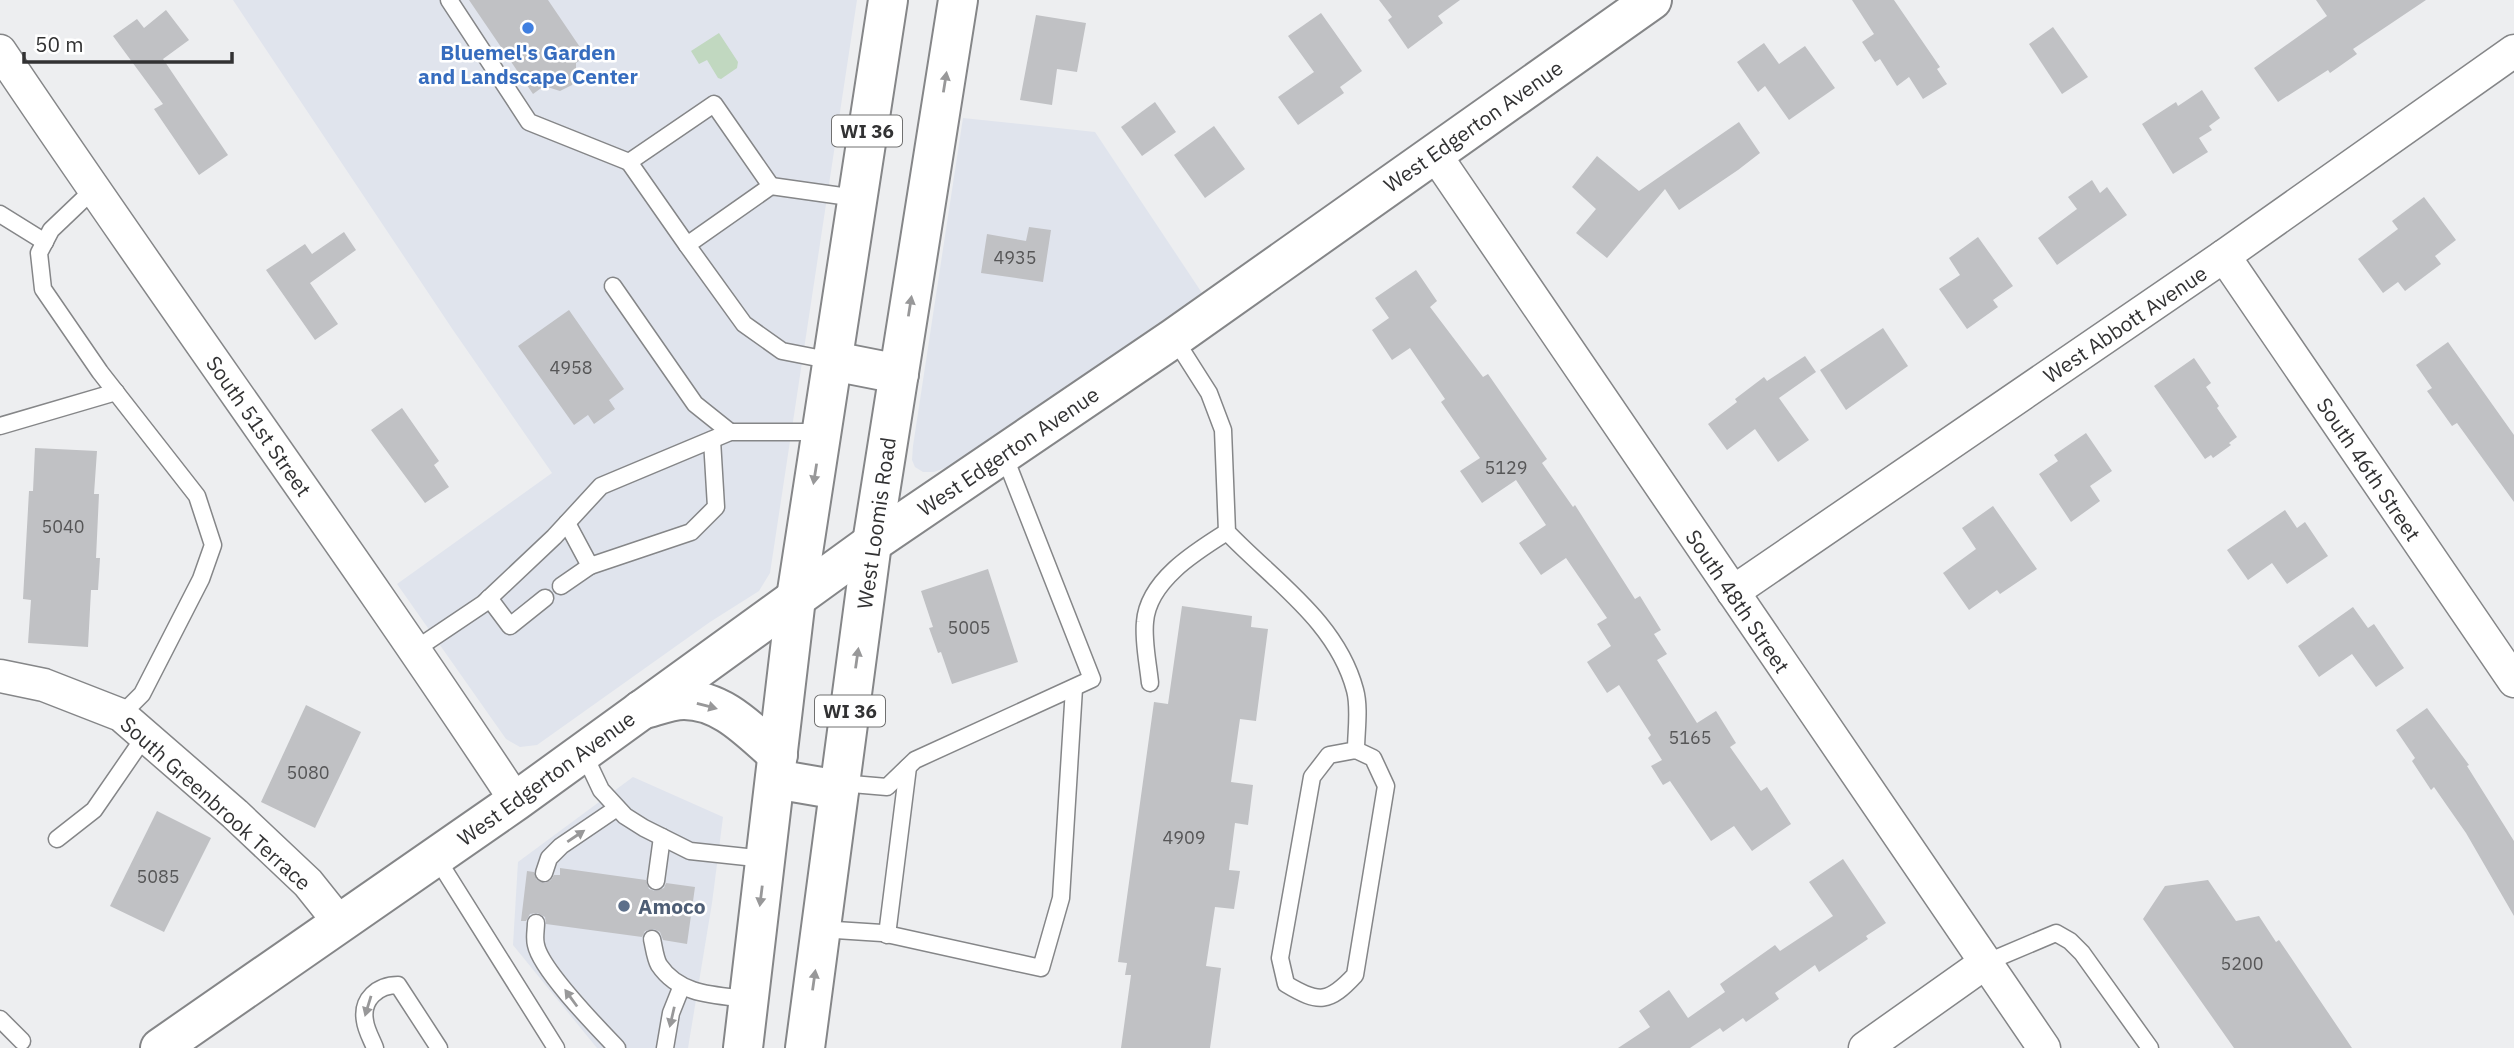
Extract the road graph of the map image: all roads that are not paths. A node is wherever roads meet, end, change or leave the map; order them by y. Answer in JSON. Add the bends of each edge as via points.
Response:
{"nodes":[{"id":1,"x":449,"y":0,"type":"edge"},
{"id":2,"x":888,"y":0,"type":"edge"},
{"id":3,"x":958,"y":0,"type":"edge"},
{"id":4,"x":1652,"y":0,"type":"edge"},
{"id":5,"x":0,"y":51,"type":"edge"},
{"id":6,"x":2514,"y":51,"type":"edge"},
{"id":7,"x":1434,"y":153,"type":"junction"},
{"id":8,"x":629,"y":162,"type":"junction"},
{"id":9,"x":771,"y":186,"type":"junction"},
{"id":10,"x":93,"y":190,"type":"junction"},
{"id":11,"x":856,"y":198,"type":"junction"},
{"id":12,"x":0,"y":214,"type":"edge"},
{"id":13,"x":45,"y":242,"type":"junction"},
{"id":14,"x":687,"y":246,"type":"junction"},
{"id":15,"x":2224,"y":256,"type":"junction"},
{"id":16,"x":613,"y":286,"type":"dead end"},
{"id":17,"x":1174,"y":338,"type":"junction"},
{"id":18,"x":833,"y":361,"type":"junction"},
{"id":19,"x":899,"y":374,"type":"junction"},
{"id":20,"x":116,"y":392,"type":"junction"},
{"id":21,"x":0,"y":426,"type":"edge"},
{"id":22,"x":730,"y":432,"type":"junction"},
{"id":23,"x":822,"y":432,"type":"junction"},
{"id":24,"x":712,"y":440,"type":"junction"},
{"id":25,"x":1004,"y":455,"type":"junction"},
{"id":26,"x":567,"y":523,"type":"junction"},
{"id":27,"x":1227,"y":532,"type":"junction"},
{"id":28,"x":872,"y":542,"type":"junction"},
{"id":29,"x":590,"y":566,"type":"junction"},
{"id":30,"x":561,"y":586,"type":"dead end"},
{"id":31,"x":1733,"y":593,"type":"junction"},
{"id":32,"x":489,"y":598,"type":"junction"},
{"id":33,"x":545,"y":598,"type":"dead end"},
{"id":34,"x":796,"y":598,"type":"junction"},
{"id":35,"x":416,"y":649,"type":"junction"},
{"id":36,"x":0,"y":676,"type":"edge"},
{"id":37,"x":2514,"y":681,"type":"edge"},
{"id":38,"x":1150,"y":683,"type":"dead end"},
{"id":39,"x":1074,"y":688,"type":"junction"},
{"id":40,"x":641,"y":710,"type":"junction"},
{"id":41,"x":121,"y":715,"type":"junction"},
{"id":42,"x":145,"y":736,"type":"junction"},
{"id":43,"x":1356,"y":750,"type":"junction"},
{"id":44,"x":583,"y":752,"type":"junction"},
{"id":45,"x":776,"y":767,"type":"junction"},
{"id":46,"x":908,"y":767,"type":"junction"},
{"id":47,"x":839,"y":787,"type":"junction"},
{"id":48,"x":516,"y":801,"type":"junction"},
{"id":49,"x":617,"y":808,"type":"junction"},
{"id":50,"x":663,"y":837,"type":"junction"},
{"id":51,"x":57,"y":839,"type":"dead end"},
{"id":52,"x":436,"y":856,"type":"junction"},
{"id":53,"x":765,"y":859,"type":"junction"},
{"id":54,"x":544,"y":873,"type":"dead end"},
{"id":55,"x":656,"y":881,"type":"dead end"},
{"id":56,"x":340,"y":923,"type":"junction"},
{"id":57,"x":536,"y":923,"type":"dead end"},
{"id":58,"x":820,"y":929,"type":"junction"},
{"id":59,"x":887,"y":934,"type":"junction"},
{"id":60,"x":652,"y":939,"type":"dead end"},
{"id":61,"x":1985,"y":963,"type":"junction"},
{"id":62,"x":681,"y":988,"type":"junction"},
{"id":63,"x":749,"y":999,"type":"junction"},
{"id":64,"x":0,"y":1019,"type":"edge"},
{"id":65,"x":22,"y":1041,"type":"dead end"},
{"id":66,"x":160,"y":1048,"type":"edge"},
{"id":67,"x":375,"y":1048,"type":"edge"},
{"id":68,"x":439,"y":1048,"type":"edge"},
{"id":69,"x":556,"y":1048,"type":"edge"},
{"id":70,"x":617,"y":1048,"type":"edge"},
{"id":71,"x":665,"y":1048,"type":"edge"},
{"id":72,"x":743,"y":1048,"type":"edge"},
{"id":73,"x":804,"y":1048,"type":"edge"},
{"id":74,"x":1865,"y":1048,"type":"edge"},
{"id":75,"x":2044,"y":1048,"type":"edge"},
{"id":76,"x":2150,"y":1048,"type":"edge"}],
"edges":[{"from":1,"to":8,"type":"lane","via":[[529,121]]},
{"from":2,"to":11,"type":"main road","number":"WI 36"},
{"from":19,"to":3,"type":"main road","name":"West Loomis Road","number":"WI 36","one_way":true},
{"from":4,"to":7,"type":"main road","name":"West Edgerton Avenue"},
{"from":5,"to":10,"type":"street","name":"South 51st Street"},
{"from":6,"to":15,"type":"street","name":"West Abbott Avenue"},
{"from":7,"to":17,"type":"main road","name":"West Edgerton Avenue"},
{"from":7,"to":31,"type":"street","name":"South 48th Street"},
{"from":8,"to":9,"type":"lane","via":[[714,104]]},
{"from":8,"to":14,"type":"lane"},
{"from":9,"to":11,"type":"lane"},
{"from":9,"to":14,"type":"lane"},
{"from":10,"to":13,"type":"lane","via":[[51,230]]},
{"from":10,"to":35,"type":"street","name":"South 51st Street"},
{"from":11,"to":18,"type":"main road","number":"WI 36"},
{"from":12,"to":13,"type":"lane"},
{"from":13,"to":20,"type":"lane","via":[[39,253],[43,289]]},
{"from":14,"to":18,"type":"lane","via":[[744,324],[782,351]]},
{"from":15,"to":31,"type":"street","name":"West Abbott Avenue"},
{"from":15,"to":37,"type":"street","name":"South 46th Street"},
{"from":16,"to":22,"type":"lane","via":[[695,404]]},
{"from":17,"to":25,"type":"main road","name":"West Edgerton Avenue"},
{"from":17,"to":27,"type":"lane","via":[[1209,393],[1223,430]]},
{"from":18,"to":19,"type":"main road"},
{"from":18,"to":23,"type":"main road","number":"WI 36"},
{"from":19,"to":28,"type":"main road","name":"West Loomis Road","number":"WI 36"},
{"from":20,"to":21,"type":"lane"},
{"from":20,"to":41,"type":"lane","via":[[197,496],[213,545],[201,579],[142,694]]},
{"from":22,"to":23,"type":"lane"},
{"from":22,"to":24,"type":"lane"},
{"from":23,"to":34,"type":"main road","number":"WI 36","one_way":true},
{"from":24,"to":26,"type":"lane","via":[[601,486]]},
{"from":24,"to":29,"type":"lane","via":[[716,507],[691,532]]},
{"from":25,"to":28,"type":"main road","name":"West Edgerton Avenue"},
{"from":25,"to":39,"type":"lane","via":[[1092,680]]},
{"from":26,"to":29,"type":"lane"},
{"from":26,"to":32,"type":"lane"},
{"from":27,"to":38,"type":"lane","via":[[1178,566],[1149,599],[1144,623]]},
{"from":27,"to":43,"type":"lane","via":[[1306,607],[1341,651],[1356,693]]},
{"from":28,"to":34,"type":"main road","name":"West Edgerton Avenue"},
{"from":47,"to":28,"type":"main road","name":"West Loomis Road","number":"WI 36","one_way":true},
{"from":29,"to":30,"type":"lane"},
{"from":31,"to":61,"type":"street","name":"South 48th Street"},
{"from":32,"to":33,"type":"lane","via":[[510,626]]},
{"from":32,"to":35,"type":"lane"},
{"from":34,"to":40,"type":"main road","name":"West Edgerton Avenue"},
{"from":34,"to":45,"type":"main road","number":"WI 36"},
{"from":35,"to":48,"type":"street","name":"South 51st Street"},
{"from":36,"to":41,"type":"street","name":"South Greenbrook Terrace","via":[[44,685]]},
{"from":39,"to":46,"type":"lane"},
{"from":39,"to":59,"type":"lane","via":[[1061,898],[1041,968]]},
{"from":40,"to":44,"type":"main road","name":"West Edgerton Avenue"},
{"from":40,"to":45,"type":"main road","one_way":true,"via":[[683,700],[728,712]]},
{"from":41,"to":42,"type":"street","name":"South Greenbrook Terrace"},
{"from":42,"to":51,"type":"lane","via":[[94,810]]},
{"from":42,"to":56,"type":"street","name":"South Greenbrook Terrace","via":[[308,883]]},
{"from":43,"to":43,"type":"lane","via":[[1329,755],[1312,777],[1280,958],[1286,985],[1307,997],[1325,999],[1355,975],[1386,786],[1373,758]]},
{"from":44,"to":48,"type":"main road","name":"West Edgerton Avenue"},
{"from":44,"to":49,"type":"lane","via":[[601,790]]},
{"from":45,"to":47,"type":"main road"},
{"from":45,"to":53,"type":"main road","number":"WI 36"},
{"from":46,"to":47,"type":"lane","via":[[887,787]]},
{"from":46,"to":59,"type":"lane"},
{"from":47,"to":58,"type":"main road","name":"West Loomis Road","number":"WI 36"},
{"from":48,"to":52,"type":"main road","name":"West Edgerton Avenue"},
{"from":49,"to":50,"type":"lane"},
{"from":54,"to":49,"type":"lane","one_way":true,"via":[[561,846]]},
{"from":50,"to":53,"type":"lane","via":[[690,851]]},
{"from":50,"to":55,"type":"lane"},
{"from":52,"to":56,"type":"main road","name":"West Edgerton Avenue"},
{"from":52,"to":69,"type":"lane"},
{"from":53,"to":63,"type":"main road","number":"WI 36","one_way":true},
{"from":56,"to":66,"type":"main road","name":"West Edgerton Avenue"},
{"from":70,"to":57,"type":"lane","one_way":true,"via":[[580,1009],[539,954]]},
{"from":58,"to":59,"type":"lane"},
{"from":73,"to":58,"type":"main road","name":"West Loomis Road","number":"WI 36","one_way":true},
{"from":60,"to":62,"type":"lane","via":[[658,964]]},
{"from":61,"to":74,"type":"street"},
{"from":61,"to":75,"type":"street","name":"South 48th Street"},
{"from":61,"to":76,"type":"lane","via":[[2056,933],[2082,953]]},
{"from":62,"to":63,"type":"lane"},
{"from":62,"to":71,"type":"lane","one_way":true},
{"from":63,"to":72,"type":"main road","number":"WI 36"},
{"from":64,"to":65,"type":"lane"},
{"from":68,"to":67,"type":"lane","one_way":true,"via":[[398,985],[373,992],[367,1003],[364,1021]]}]}
